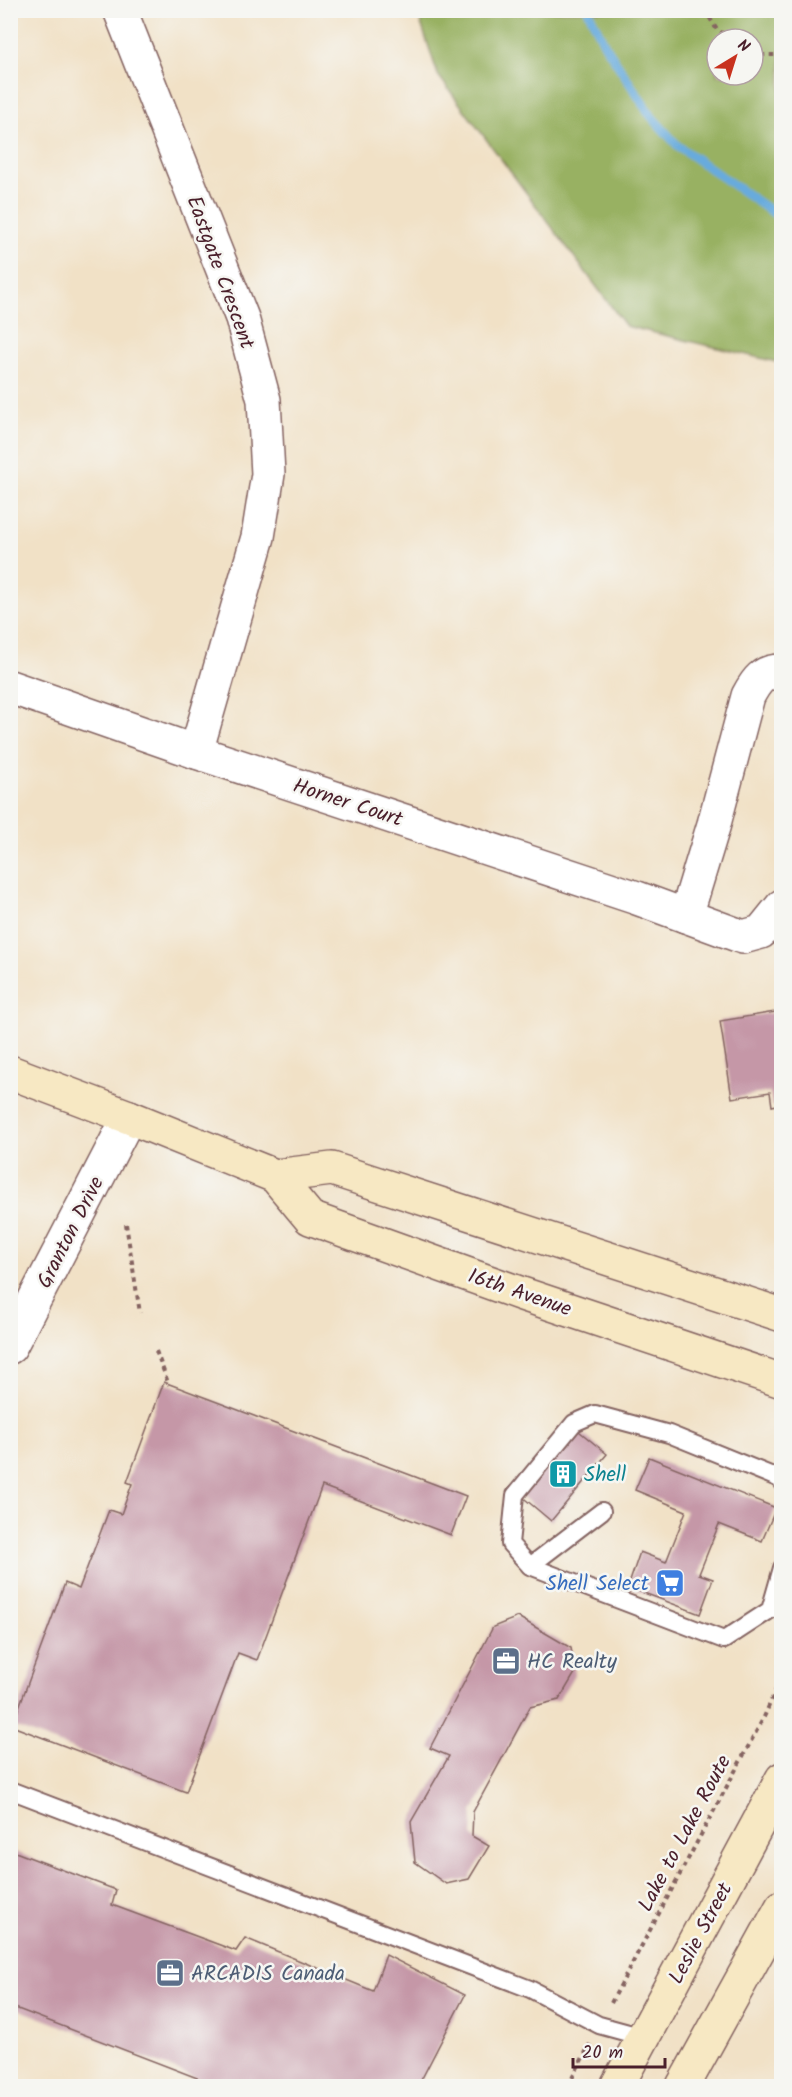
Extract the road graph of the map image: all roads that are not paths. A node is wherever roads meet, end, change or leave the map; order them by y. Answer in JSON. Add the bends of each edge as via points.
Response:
{"nodes":[{"id":1,"x":120,"y":10,"type":"edge"},
{"id":2,"x":782,"y":670,"type":"edge"},
{"id":3,"x":10,"y":687,"type":"edge"},
{"id":4,"x":196,"y":752,"type":"junction"},
{"id":5,"x":782,"y":906,"type":"edge"},
{"id":6,"x":687,"y":916,"type":"junction"},
{"id":7,"x":10,"y":1072,"type":"edge"},
{"id":8,"x":129,"y":1117,"type":"junction"},
{"id":9,"x":275,"y":1176,"type":"junction"},
{"id":10,"x":782,"y":1314,"type":"edge"},
{"id":11,"x":10,"y":1347,"type":"edge"},
{"id":12,"x":782,"y":1381,"type":"edge"},
{"id":13,"x":782,"y":1483,"type":"edge"},
{"id":14,"x":602,"y":1511,"type":"dead end"},
{"id":15,"x":530,"y":1566,"type":"junction"},
{"id":16,"x":782,"y":1568,"type":"edge"},
{"id":17,"x":782,"y":1779,"type":"edge"},
{"id":18,"x":10,"y":1790,"type":"edge"},
{"id":19,"x":782,"y":1907,"type":"edge"},
{"id":20,"x":643,"y":2037,"type":"junction"},
{"id":21,"x":617,"y":2086,"type":"edge"},
{"id":22,"x":683,"y":2086,"type":"edge"}],
"edges":[{"from":1,"to":4,"type":"street","name":"Eastgate Crescent","via":[[242,318],[264,400],[268,474],[258,537]]},
{"from":2,"to":6,"type":"street","via":[[759,677],[748,696]]},
{"from":3,"to":4,"type":"street","name":"Horner Court"},
{"from":4,"to":6,"type":"street","name":"Horner Court"},
{"from":5,"to":6,"type":"street","name":"Horner Court","via":[[761,932],[743,937]]},
{"from":7,"to":8,"type":"main road","name":"16th Avenue"},
{"from":8,"to":9,"type":"main road","name":"16th Avenue"},
{"from":8,"to":11,"type":"street","name":"Granton Drive"},
{"from":9,"to":10,"type":"main road","name":"16th Avenue","via":[[332,1169]]},
{"from":9,"to":12,"type":"main road","name":"16th Avenue","via":[[310,1218]]},
{"from":13,"to":15,"type":"lane","via":[[669,1434],[595,1414],[574,1423],[515,1495],[510,1544]]},
{"from":14,"to":15,"type":"lane"},
{"from":15,"to":16,"type":"lane","via":[[724,1641],[770,1610]]},
{"from":17,"to":20,"type":"main road","name":"Leslie Street"},
{"from":18,"to":20,"type":"lane","via":[[530,1989],[599,2025]]},
{"from":19,"to":22,"type":"main road"},
{"from":20,"to":21,"type":"main road","name":"Leslie Street"}]}
